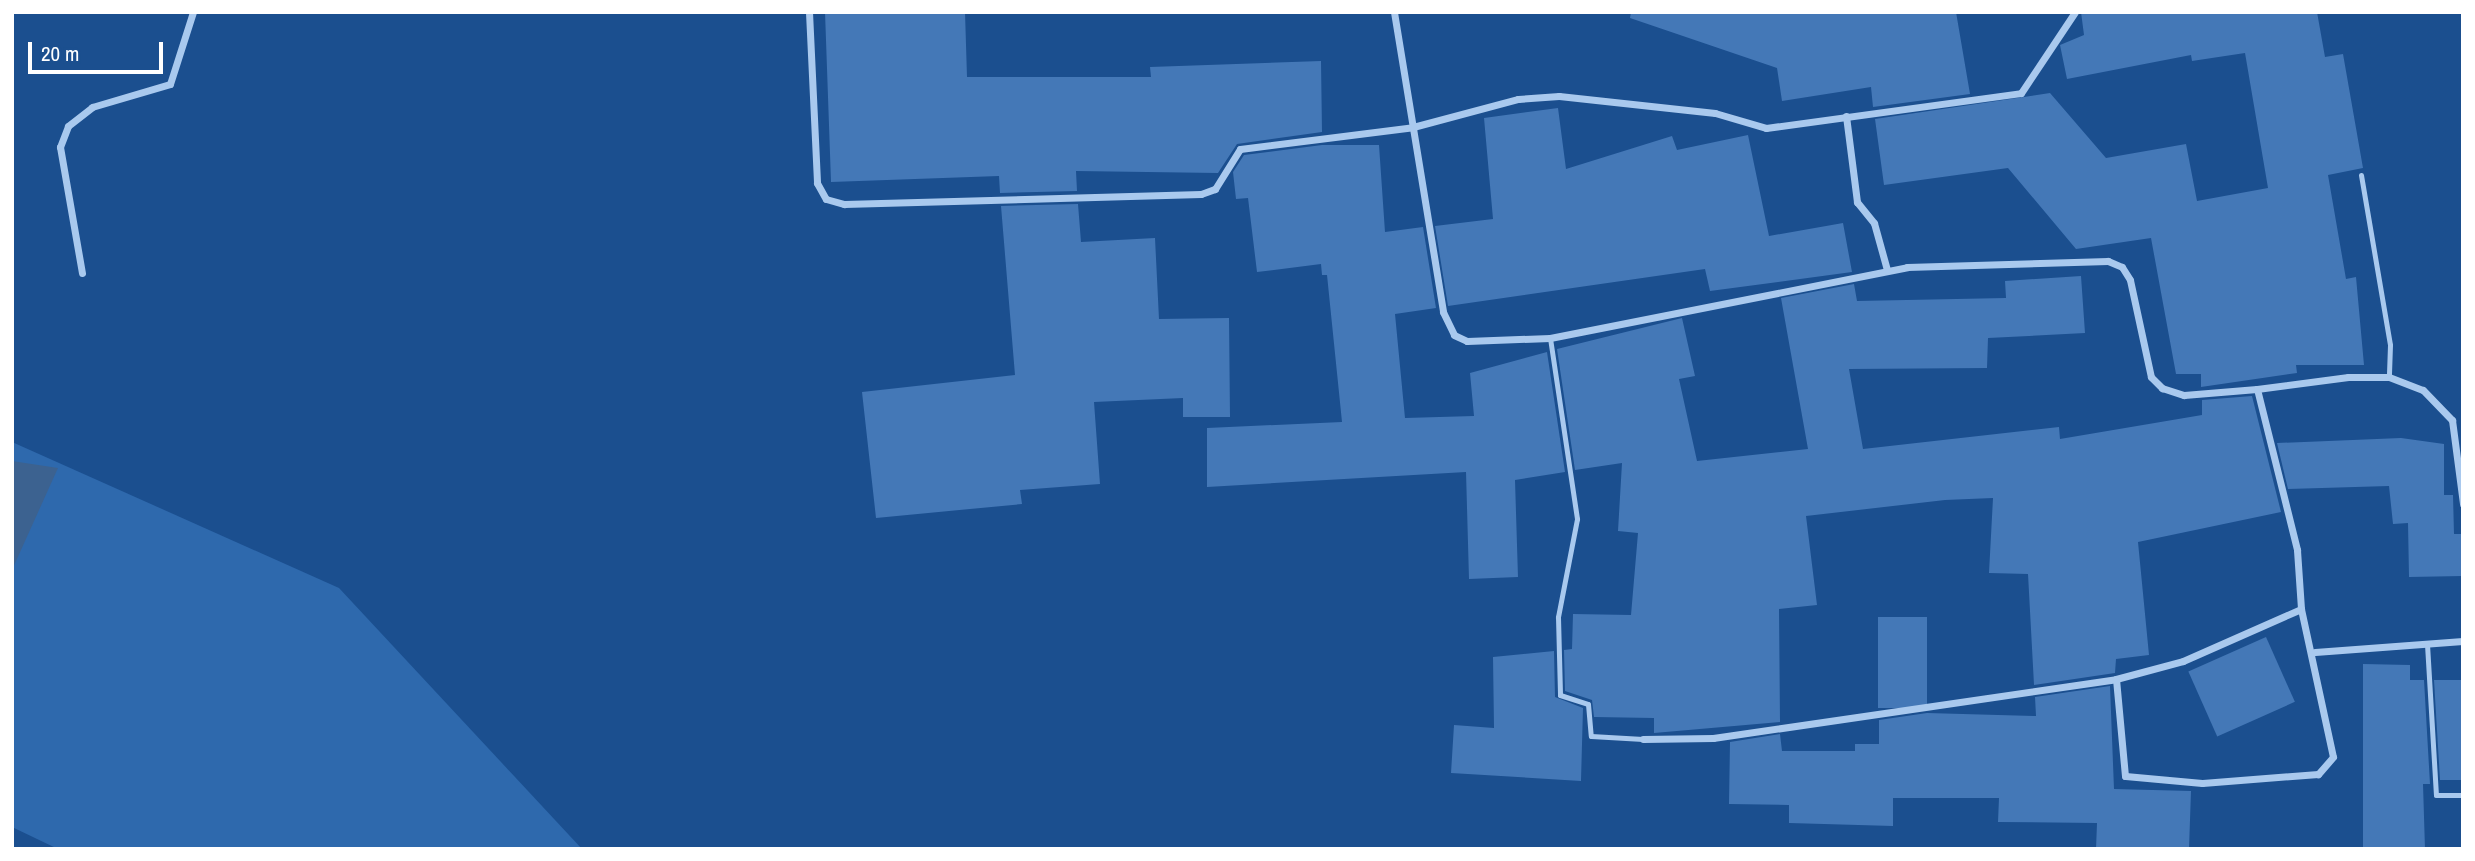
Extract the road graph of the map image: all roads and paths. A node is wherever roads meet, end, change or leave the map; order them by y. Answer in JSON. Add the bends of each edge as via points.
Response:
{"nodes":[{"id":1,"x":193,"y":12,"type":"edge"},
{"id":2,"x":809,"y":12,"type":"edge"},
{"id":3,"x":1394,"y":12,"type":"edge"},
{"id":4,"x":2075,"y":12,"type":"edge"},
{"id":5,"x":1846,"y":116,"type":"junction"},
{"id":6,"x":1413,"y":127,"type":"junction"},
{"id":7,"x":2361,"y":175,"type":"dead end"},
{"id":8,"x":1887,"y":270,"type":"junction"},
{"id":9,"x":82,"y":272,"type":"dead end"},
{"id":10,"x":1550,"y":338,"type":"junction"},
{"id":11,"x":2389,"y":377,"type":"junction"},
{"id":12,"x":2257,"y":389,"type":"junction"},
{"id":13,"x":2463,"y":504,"type":"edge"},
{"id":14,"x":2301,"y":609,"type":"junction"},
{"id":15,"x":2463,"y":640,"type":"edge"},
{"id":16,"x":2427,"y":643,"type":"junction"},
{"id":17,"x":2315,"y":652,"type":"junction"},
{"id":18,"x":2116,"y":679,"type":"junction"},
{"id":19,"x":1643,"y":739,"type":"joint"},
{"id":20,"x":2463,"y":795,"type":"edge"}],
"edges":[{"from":1,"to":9,"type":"street","via":[[170,84],[92,107],[68,126],[61,147]]},
{"from":2,"to":6,"type":"street","via":[[817,183],[826,199],[844,204],[1201,194],[1215,189],[1240,149]]},
{"from":3,"to":6,"type":"street"},
{"from":4,"to":5,"type":"street","via":[[2021,93]]},
{"from":5,"to":6,"type":"street","via":[[1766,128],[1715,113],[1559,96],[1518,99]]},
{"from":5,"to":8,"type":"street","via":[[1857,202],[1874,223]]},
{"from":6,"to":10,"type":"street","via":[[1446,325],[1467,341]]},
{"from":7,"to":11,"type":"lane","via":[[2390,345]]},
{"from":8,"to":10,"type":"street"},
{"from":8,"to":12,"type":"street","via":[[2108,261],[2122,267],[2130,280],[2151,377],[2162,388],[2184,395]]},
{"from":10,"to":19,"type":"lane","via":[[1577,519],[1558,617],[1560,695],[1588,705],[1591,736]]},
{"from":11,"to":12,"type":"street"},
{"from":11,"to":13,"type":"street","via":[[2423,390],[2452,420]]},
{"from":12,"to":14,"type":"street","via":[[2297,550]]},
{"from":14,"to":17,"type":"street"},
{"from":14,"to":18,"type":"street","via":[[2183,661]]},
{"from":15,"to":16,"type":"street"},
{"from":16,"to":17,"type":"street"},
{"from":16,"to":20,"type":"lane","via":[[2436,795]]},
{"from":17,"to":18,"type":"street","via":[[2334,741],[2333,757],[2318,774],[2202,783],[2125,776]]},
{"from":18,"to":19,"type":"street","via":[[1713,738]]}]}
